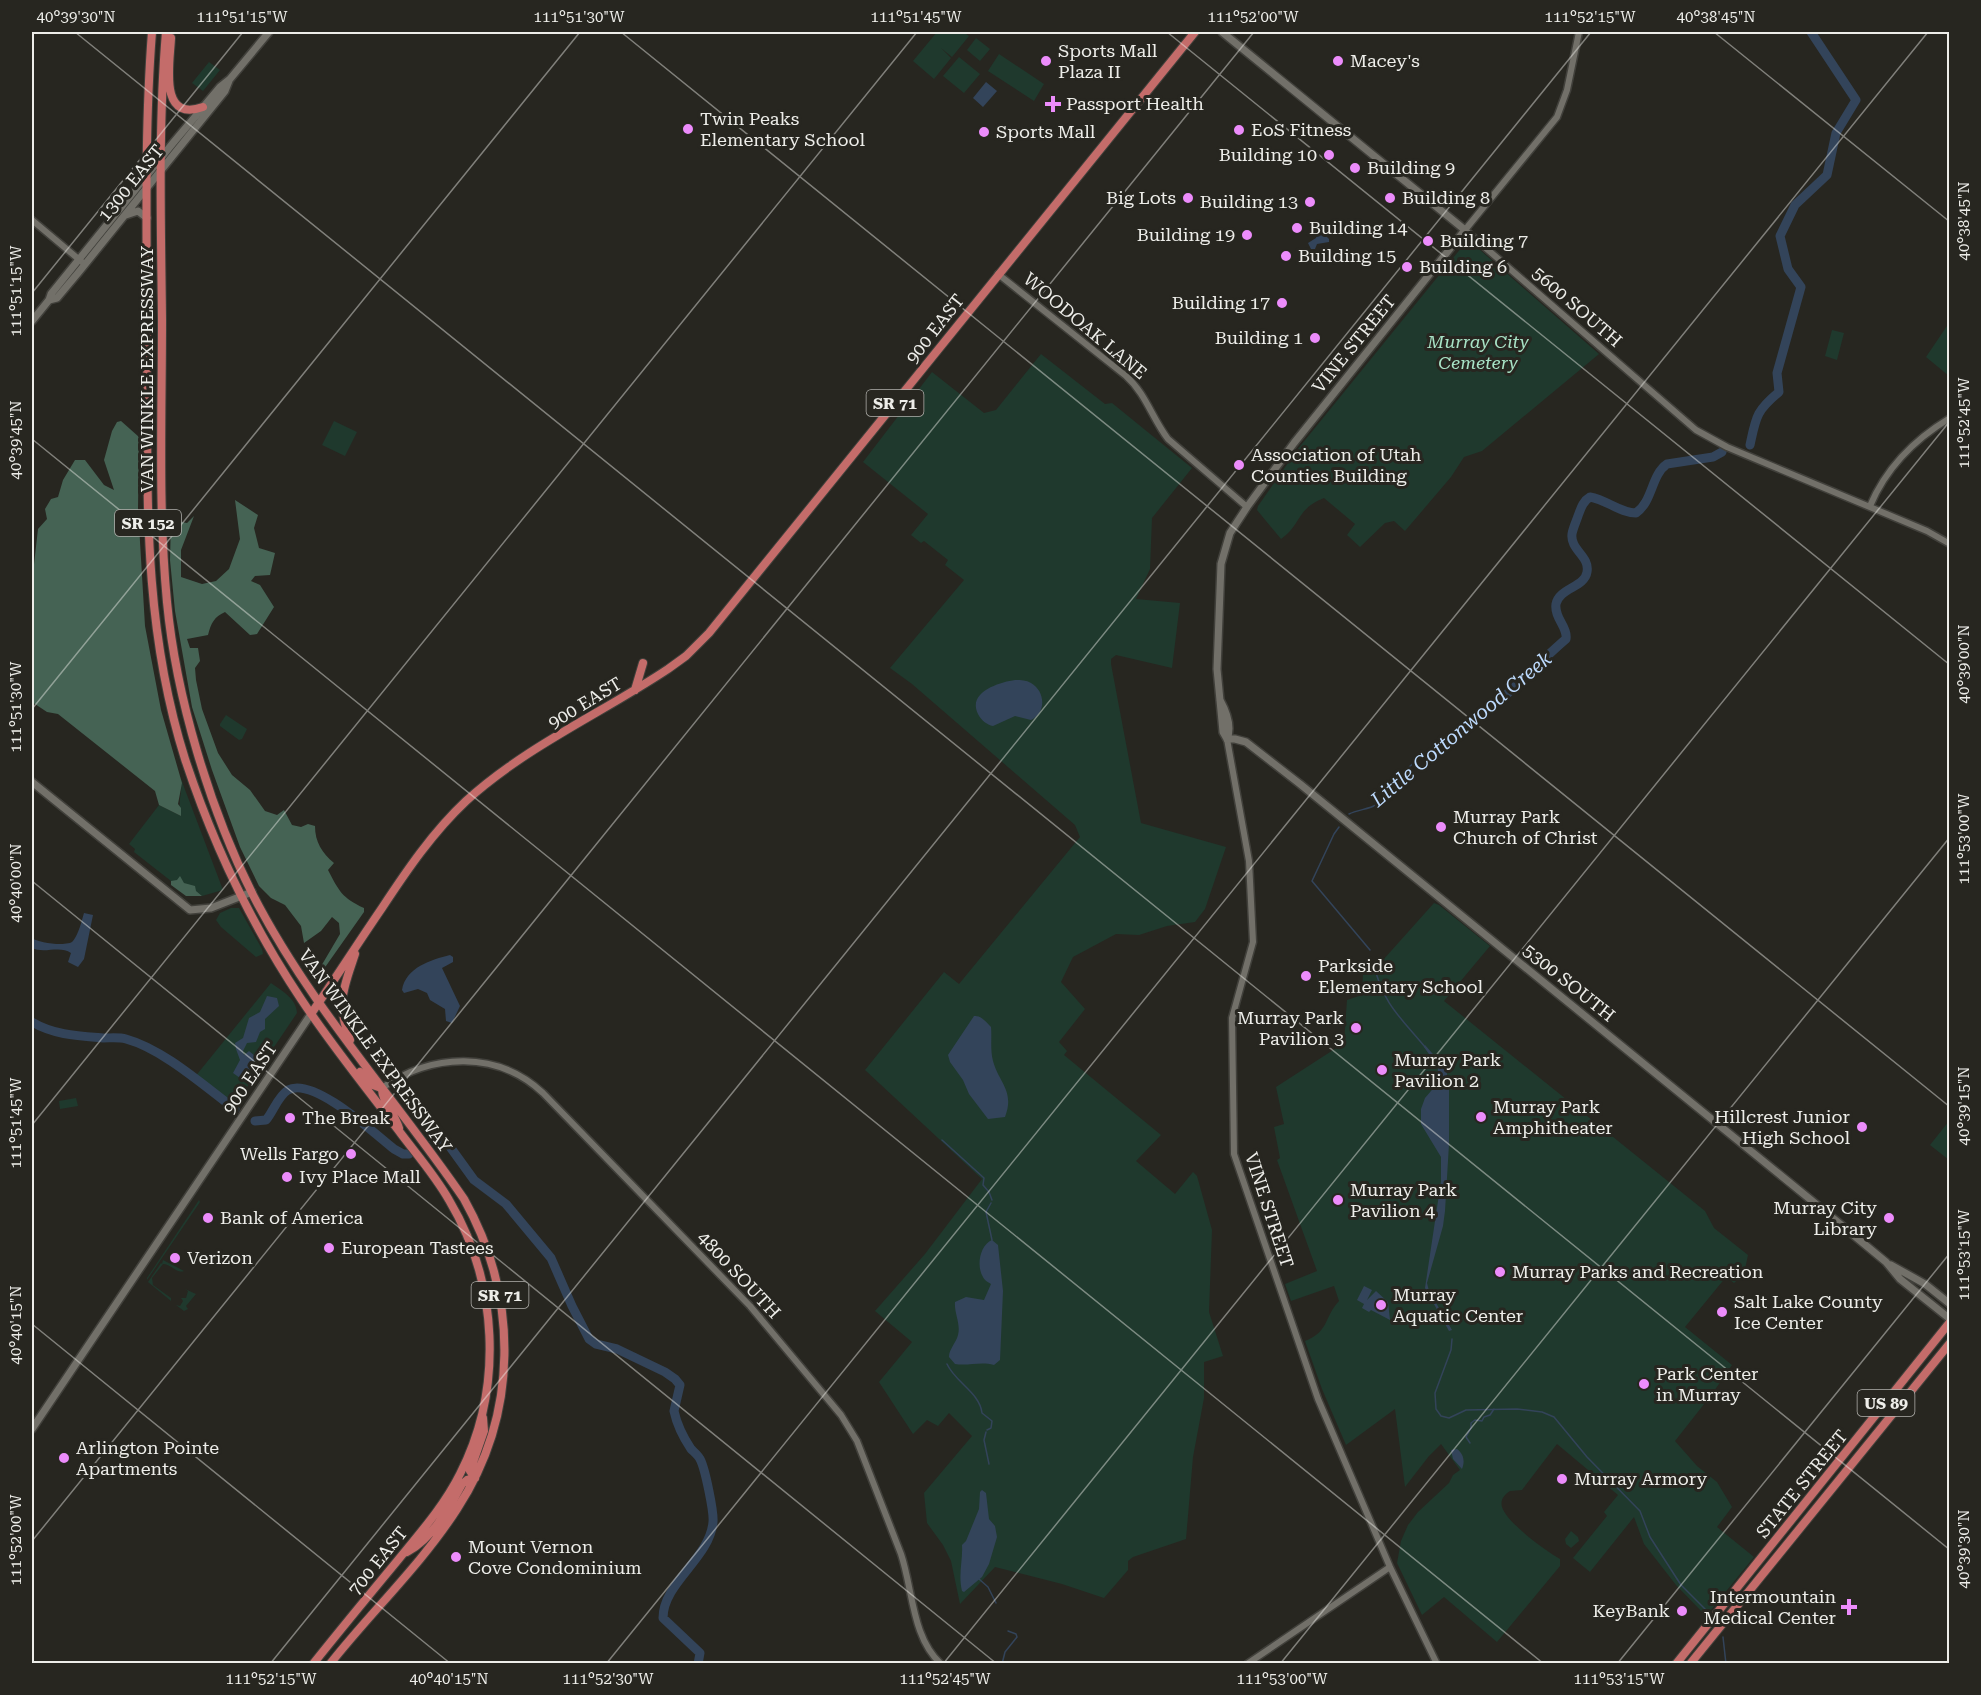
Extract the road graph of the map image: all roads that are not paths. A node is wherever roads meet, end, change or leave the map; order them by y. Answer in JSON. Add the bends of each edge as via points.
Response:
{"nodes":[{"id":1,"x":152,"y":32,"type":"edge"},
{"id":2,"x":166,"y":32,"type":"edge"},
{"id":3,"x":171,"y":32,"type":"edge"},
{"id":4,"x":269,"y":32,"type":"edge"},
{"id":5,"x":1195,"y":32,"type":"edge"},
{"id":6,"x":1222,"y":32,"type":"edge"},
{"id":7,"x":1579,"y":32,"type":"edge"},
{"id":8,"x":230,"y":79,"type":"junction"},
{"id":9,"x":203,"y":107,"type":"junction"},
{"id":10,"x":161,"y":158,"type":"junction"},
{"id":11,"x":161,"y":170,"type":"junction"},
{"id":12,"x":147,"y":175,"type":"junction"},
{"id":13,"x":147,"y":187,"type":"junction"},
{"id":14,"x":123,"y":216,"type":"junction"},
{"id":15,"x":147,"y":218,"type":"junction"},
{"id":16,"x":32,"y":220,"type":"edge"},
{"id":17,"x":1465,"y":230,"type":"junction"},
{"id":18,"x":82,"y":262,"type":"junction"},
{"id":19,"x":998,"y":274,"type":"junction"},
{"id":20,"x":32,"y":321,"type":"edge"},
{"id":21,"x":1950,"y":418,"type":"edge"},
{"id":22,"x":1870,"y":506,"type":"junction"},
{"id":23,"x":1247,"y":507,"type":"junction"},
{"id":24,"x":1950,"y":544,"type":"edge"},
{"id":25,"x":642,"y":663,"type":"dead end"},
{"id":26,"x":635,"y":690,"type":"junction"},
{"id":27,"x":1227,"y":739,"type":"junction"},
{"id":28,"x":32,"y":782,"type":"edge"},
{"id":29,"x":252,"y":892,"type":"junction"},
{"id":30,"x":242,"y":897,"type":"junction"},
{"id":31,"x":358,"y":944,"type":"junction"},
{"id":32,"x":318,"y":1003,"type":"junction"},
{"id":33,"x":311,"y":1014,"type":"junction"},
{"id":34,"x":353,"y":1049,"type":"junction"},
{"id":35,"x":341,"y":1055,"type":"junction"},
{"id":36,"x":382,"y":1088,"type":"junction"},
{"id":37,"x":400,"y":1132,"type":"junction"},
{"id":38,"x":1886,"y":1262,"type":"junction"},
{"id":39,"x":1950,"y":1304,"type":"edge"},
{"id":40,"x":1950,"y":1321,"type":"edge"},
{"id":41,"x":1950,"y":1343,"type":"edge"},
{"id":42,"x":483,"y":1410,"type":"junction"},
{"id":43,"x":32,"y":1429,"type":"edge"},
{"id":44,"x":460,"y":1473,"type":"joint"},
{"id":45,"x":475,"y":1478,"type":"junction"},
{"id":46,"x":403,"y":1554,"type":"junction"},
{"id":47,"x":1390,"y":1567,"type":"junction"},
{"id":48,"x":313,"y":1664,"type":"edge"},
{"id":49,"x":330,"y":1664,"type":"edge"},
{"id":50,"x":941,"y":1664,"type":"edge"},
{"id":51,"x":1248,"y":1664,"type":"edge"},
{"id":52,"x":1437,"y":1664,"type":"edge"},
{"id":53,"x":1676,"y":1664,"type":"edge"},
{"id":54,"x":1690,"y":1664,"type":"edge"}],
"edges":[{"from":1,"to":12,"type":"main road","name":"VAN WINKLE EXPRESSWAY","number":"SR 152"},
{"from":2,"to":10,"type":"main road","name":"VAN WINKLE EXPRESSWAY","number":"SR 152"},
{"from":3,"to":9,"type":"main road","via":[[171,99],[185,110]]},
{"from":4,"to":8,"type":"main road","name":"1300 EAST"},
{"from":5,"to":19,"type":"main road","name":"900 EAST","number":"SR 71"},
{"from":6,"to":17,"type":"main road","name":"5600 SOUTH"},
{"from":7,"to":17,"type":"street","name":"VINE STREET","via":[[1557,117]]},
{"from":8,"to":9,"type":"main road","name":"1300 EAST"},
{"from":8,"to":11,"type":"main road","name":"1300 EAST","via":[[225,91]]},
{"from":9,"to":10,"type":"main road","name":"1300 EAST"},
{"from":10,"to":11,"type":"main road","name":"VAN WINKLE EXPRESSWAY","number":"SR 152"},
{"from":10,"to":12,"type":"main road","name":"1300 EAST"},
{"from":11,"to":13,"type":"main road","name":"1300 EAST"},
{"from":11,"to":29,"type":"main road","name":"VAN WINKLE EXPRESSWAY","number":"SR 152","via":[[162,522],[170,624],[176,666],[206,777]]},
{"from":12,"to":13,"type":"main road","name":"VAN WINKLE EXPRESSWAY","number":"SR 152"},
{"from":12,"to":18,"type":"main road","name":"1300 EAST"},
{"from":13,"to":14,"type":"main road","name":"1300 EAST"},
{"from":13,"to":15,"type":"main road","name":"VAN WINKLE EXPRESSWAY","number":"SR 152"},
{"from":14,"to":15,"type":"main road","via":[[138,211]]},
{"from":14,"to":18,"type":"main road","name":"1300 EAST"},
{"from":15,"to":30,"type":"main road","name":"VAN WINKLE EXPRESSWAY","number":"SR 152","via":[[148,522],[156,628],[186,760],[207,821]]},
{"from":16,"to":18,"type":"street"},
{"from":17,"to":22,"type":"street","name":"5600 SOUTH","via":[[1696,430],[1726,447]]},
{"from":17,"to":23,"type":"main road","name":"VINE STREET","via":[[1312,419]]},
{"from":18,"to":20,"type":"main road","name":"1300 EAST"},
{"from":19,"to":23,"type":"street","name":"WOODOAK LANE","via":[[1126,376],[1143,395],[1167,439]]},
{"from":19,"to":26,"type":"main road","name":"900 EAST","number":"SR 71","via":[[709,633],[678,662]]},
{"from":21,"to":22,"type":"street","via":[[1911,447],[1889,470]]},
{"from":22,"to":24,"type":"street","name":"5600 SOUTH"},
{"from":23,"to":27,"type":"main road","name":"VINE STREET","via":[[1230,533],[1222,557],[1217,669]]},
{"from":25,"to":26,"type":"main road"},
{"from":26,"to":31,"type":"main road","name":"900 EAST","number":"SR 71","via":[[508,768],[467,801],[433,837]]},
{"from":27,"to":38,"type":"main road","name":"5300 SOUTH","via":[[1241,740],[1259,751]]},
{"from":27,"to":47,"type":"street","name":"VINE STREET","via":[[1249,861],[1253,942],[1232,1018],[1234,1154],[1318,1400]]},
{"from":28,"to":30,"type":"main road","via":[[190,910],[211,908]]},
{"from":29,"to":30,"type":"main road"},
{"from":29,"to":32,"type":"main road","name":"VAN WINKLE EXPRESSWAY","number":"SR 152"},
{"from":30,"to":33,"type":"main road","name":"VAN WINKLE EXPRESSWAY","number":"SR 152"},
{"from":31,"to":32,"type":"main road","name":"900 EAST","number":"SR 71"},
{"from":31,"to":34,"type":"main road","number":"SR 71","via":[[341,1005]]},
{"from":32,"to":33,"type":"main road","name":"900 EAST","number":"SR 71"},
{"from":32,"to":34,"type":"main road","name":"VAN WINKLE EXPRESSWAY"},
{"from":33,"to":35,"type":"main road","name":"VAN WINKLE EXPRESSWAY","number":"SR 71"},
{"from":33,"to":43,"type":"main road","name":"900 EAST"},
{"from":34,"to":36,"type":"main road","name":"VAN WINKLE EXPRESSWAY","number":"SR 71"},
{"from":35,"to":36,"type":"main road","via":[[373,1085]]},
{"from":35,"to":37,"type":"main road","name":"VAN WINKLE EXPRESSWAY","number":"SR 71"},
{"from":36,"to":37,"type":"main road"},
{"from":36,"to":45,"type":"main road","name":"VAN WINKLE EXPRESSWAY","number":"SR 71","via":[[464,1199],[483,1234],[498,1284],[505,1332],[502,1390],[493,1430]]},
{"from":36,"to":50,"type":"street","name":"4800 SOUTH","via":[[415,1071],[453,1061],[490,1064],[519,1075],[543,1093],[728,1282],[834,1406],[853,1434],[904,1564],[922,1637]]},
{"from":37,"to":42,"type":"main road","name":"VAN WINKLE EXPRESSWAY","number":"SR 71","via":[[449,1199],[477,1266],[490,1335]]},
{"from":38,"to":39,"type":"main road","name":"5300 SOUTH","via":[[1925,1284]]},
{"from":38,"to":40,"type":"main road","name":"5300 SOUTH","via":[[1900,1279]]},
{"from":40,"to":53,"type":"main road","name":"STATE STREET","number":"US 89"},
{"from":41,"to":54,"type":"main road","name":"STATE STREET","number":"US 89"},
{"from":42,"to":44,"type":"main road","name":"VAN WINKLE EXPRESSWAY","number":"SR 71"},
{"from":42,"to":45,"type":"main road","via":[[484,1431],[470,1471]]},
{"from":44,"to":46,"type":"main road","name":"700 EAST","number":"SR 71"},
{"from":45,"to":46,"type":"main road","via":[[462,1484],[418,1546]]},
{"from":45,"to":49,"type":"main road","name":"700 EAST","number":"SR 71","via":[[439,1534]]},
{"from":46,"to":48,"type":"main road","name":"700 EAST","number":"SR 71"},
{"from":47,"to":51,"type":"street"},
{"from":47,"to":52,"type":"street","name":"VINE STREET"}]}
